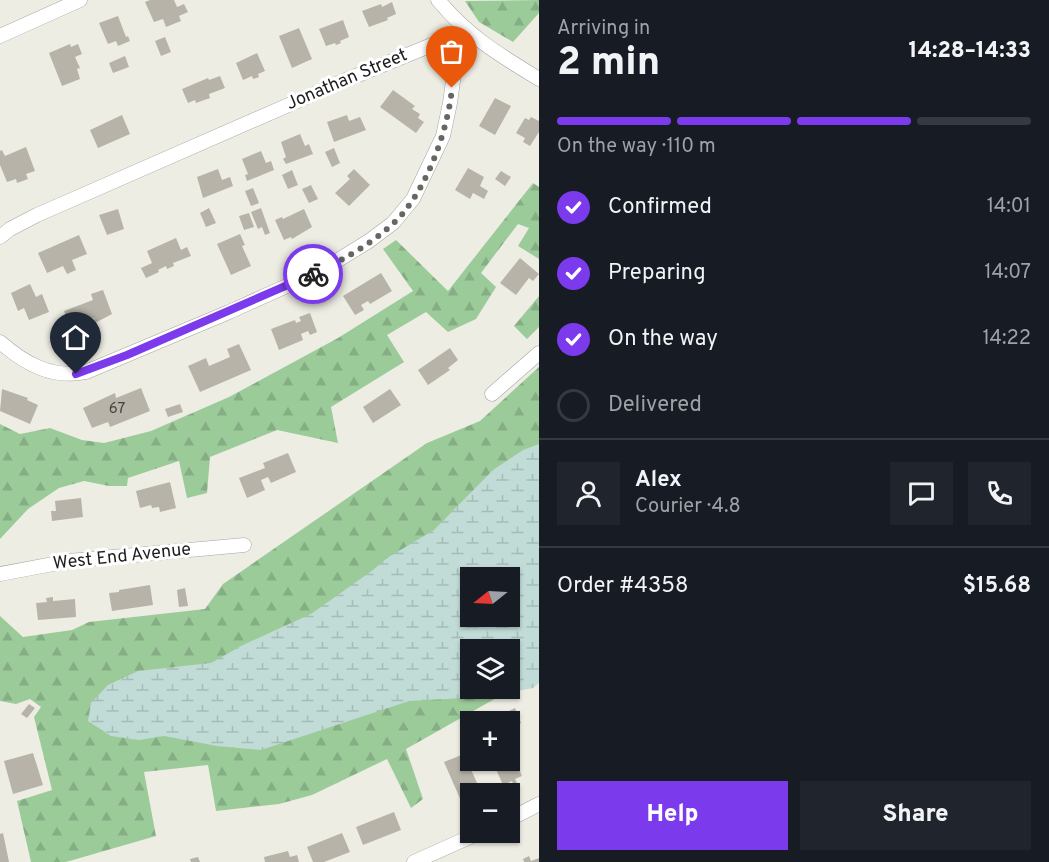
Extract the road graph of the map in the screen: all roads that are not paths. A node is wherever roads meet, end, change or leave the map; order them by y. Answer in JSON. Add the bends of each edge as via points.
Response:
{"nodes":[{"id":1,"x":80,"y":0,"type":"edge"},
{"id":2,"x":438,"y":0,"type":"edge"},
{"id":3,"x":466,"y":31,"type":"junction"},
{"id":4,"x":0,"y":36,"type":"edge"},
{"id":5,"x":539,"y":79,"type":"edge"},
{"id":6,"x":0,"y":237,"type":"edge"},
{"id":7,"x":0,"y":342,"type":"edge"},
{"id":8,"x":539,"y":353,"type":"edge"},
{"id":9,"x":492,"y":394,"type":"dead end"},
{"id":10,"x":244,"y":545,"type":"dead end"},
{"id":11,"x":0,"y":574,"type":"edge"},
{"id":12,"x":539,"y":804,"type":"edge"},
{"id":13,"x":520,"y":814,"type":"edge"},
{"id":14,"x":460,"y":841,"type":"edge"},
{"id":15,"x":414,"y":862,"type":"edge"}],
"edges":[{"from":1,"to":4,"type":"street"},
{"from":2,"to":3,"type":"street"},
{"from":3,"to":5,"type":"street"},
{"from":3,"to":6,"type":"street","name":"Jonathan Street","via":[[47,210]]},
{"from":3,"to":7,"type":"street","via":[[457,51],[443,136],[425,176],[404,213],[369,242],[313,274],[86,372],[44,370],[20,359]]},
{"from":8,"to":9,"type":"street"},
{"from":10,"to":11,"type":"street","name":"West End Avenue","via":[[69,561]]},
{"from":12,"to":13,"type":"street"},
{"from":14,"to":15,"type":"street"}]}
